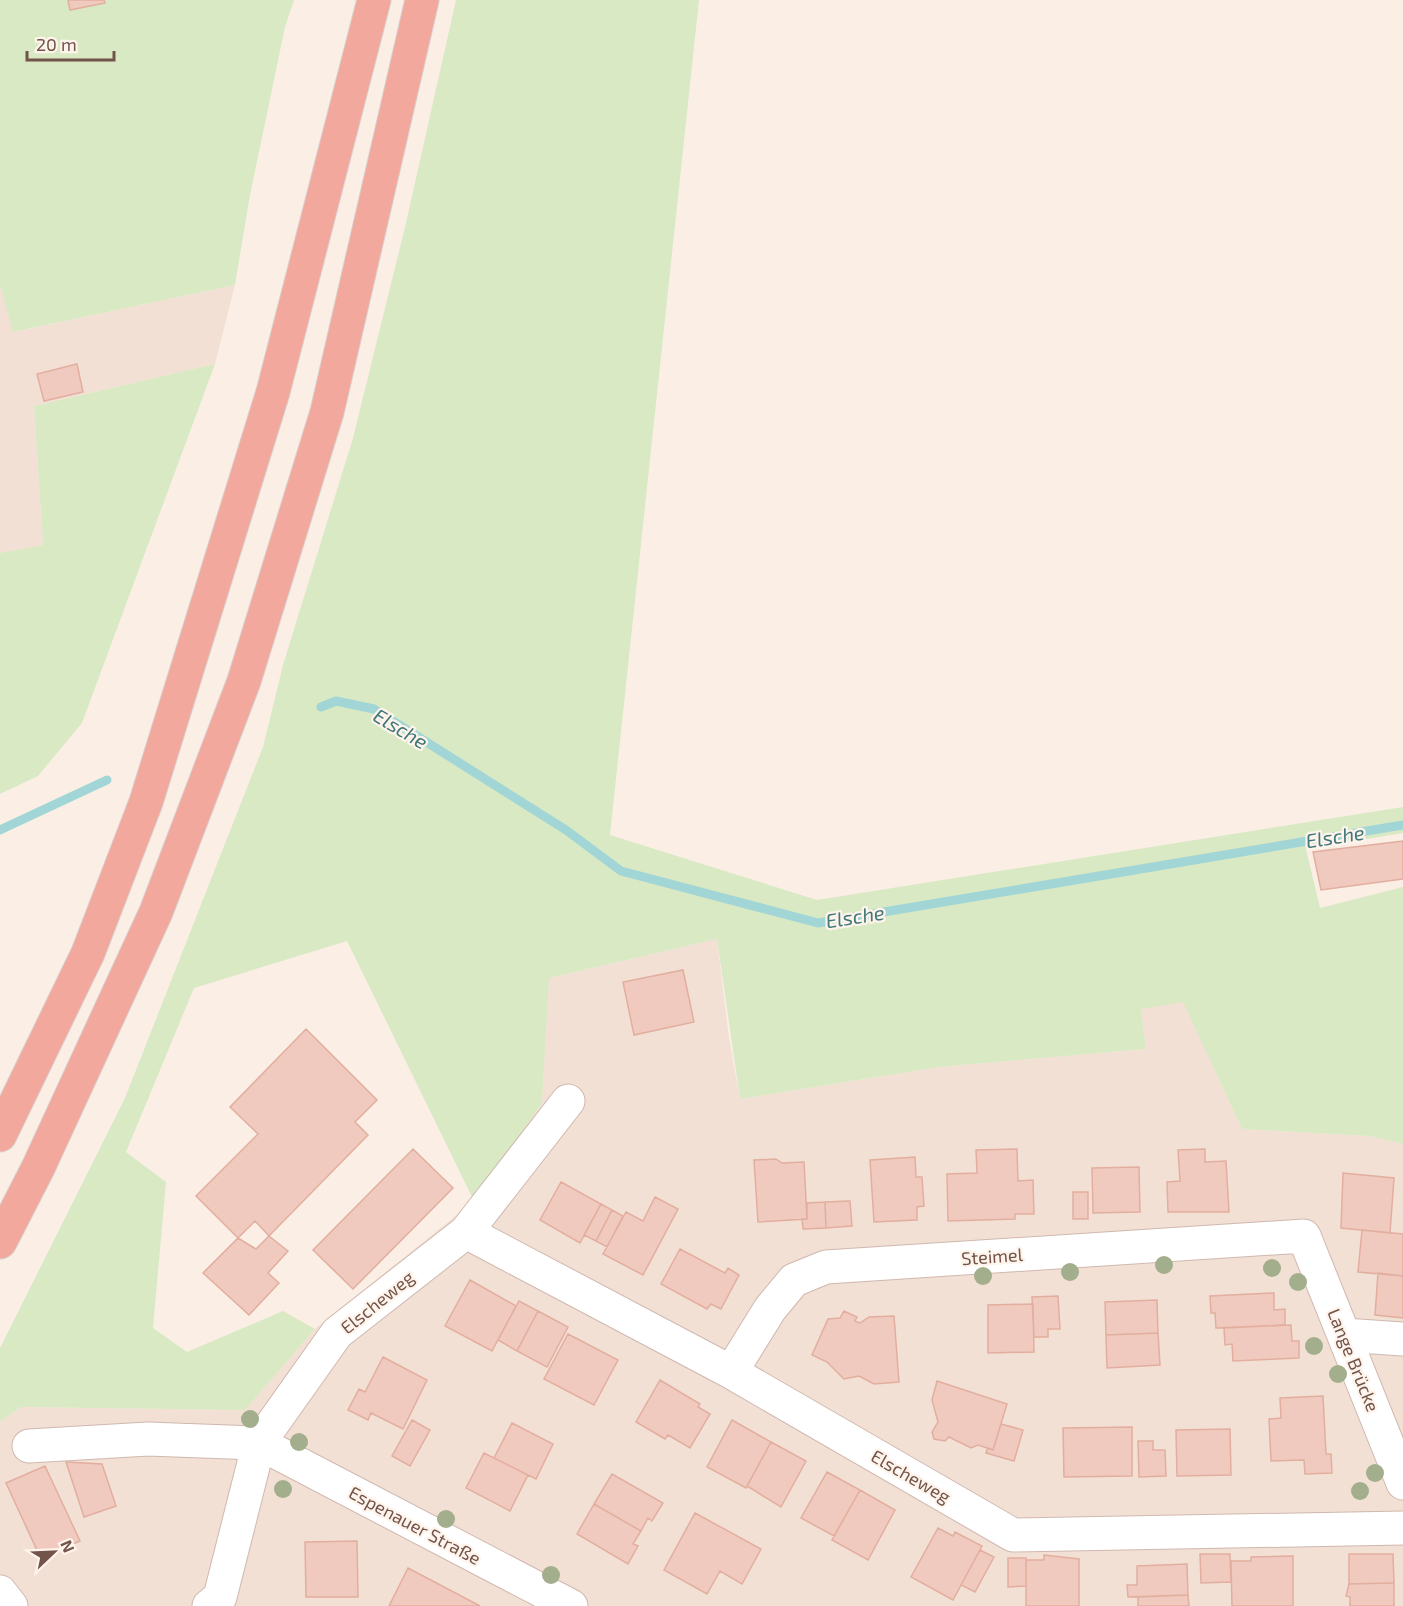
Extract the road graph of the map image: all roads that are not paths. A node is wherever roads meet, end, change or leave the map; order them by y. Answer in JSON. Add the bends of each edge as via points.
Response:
{"nodes":[{"id":1,"x":374,"y":0,"type":"edge"},
{"id":2,"x":422,"y":0,"type":"edge"},
{"id":3,"x":568,"y":1101,"type":"dead end"},
{"id":4,"x":0,"y":1135,"type":"edge"},
{"id":5,"x":466,"y":1232,"type":"junction"},
{"id":6,"x":1304,"y":1236,"type":"joint"},
{"id":7,"x":0,"y":1242,"type":"edge"},
{"id":8,"x":1344,"y":1335,"type":"junction"},
{"id":9,"x":1403,"y":1339,"type":"edge"},
{"id":10,"x":730,"y":1372,"type":"junction"},
{"id":11,"x":259,"y":1443,"type":"junction"},
{"id":12,"x":29,"y":1446,"type":"dead end"},
{"id":13,"x":1403,"y":1483,"type":"edge"},
{"id":14,"x":1403,"y":1528,"type":"edge"},
{"id":15,"x":0,"y":1592,"type":"edge"},
{"id":16,"x":11,"y":1606,"type":"edge"},
{"id":17,"x":209,"y":1606,"type":"edge"},
{"id":18,"x":571,"y":1606,"type":"edge"}],
"edges":[{"from":1,"to":4,"type":"highway","via":[[273,392],[146,802],[88,953]]},
{"from":2,"to":7,"type":"highway","via":[[327,412],[244,681],[156,912]]},
{"from":3,"to":5,"type":"street","name":"Elscheweg"},
{"from":5,"to":10,"type":"street","name":"Elscheweg"},
{"from":5,"to":11,"type":"street","name":"Elscheweg","via":[[338,1333]]},
{"from":6,"to":8,"type":"street","name":"Lange Brücke"},
{"from":6,"to":10,"type":"street","name":"Steimel","via":[[826,1267],[795,1280],[770,1310]]},
{"from":8,"to":9,"type":"street"},
{"from":8,"to":13,"type":"street","name":"Lange Brücke"},
{"from":10,"to":14,"type":"street","name":"Elscheweg","via":[[1013,1535]]},
{"from":11,"to":12,"type":"street","name":"Espenauer Straße","via":[[148,1439]]},
{"from":11,"to":17,"type":"street","via":[[220,1596]]},
{"from":11,"to":18,"type":"street","name":"Espenauer Straße"},
{"from":15,"to":16,"type":"street"}]}
